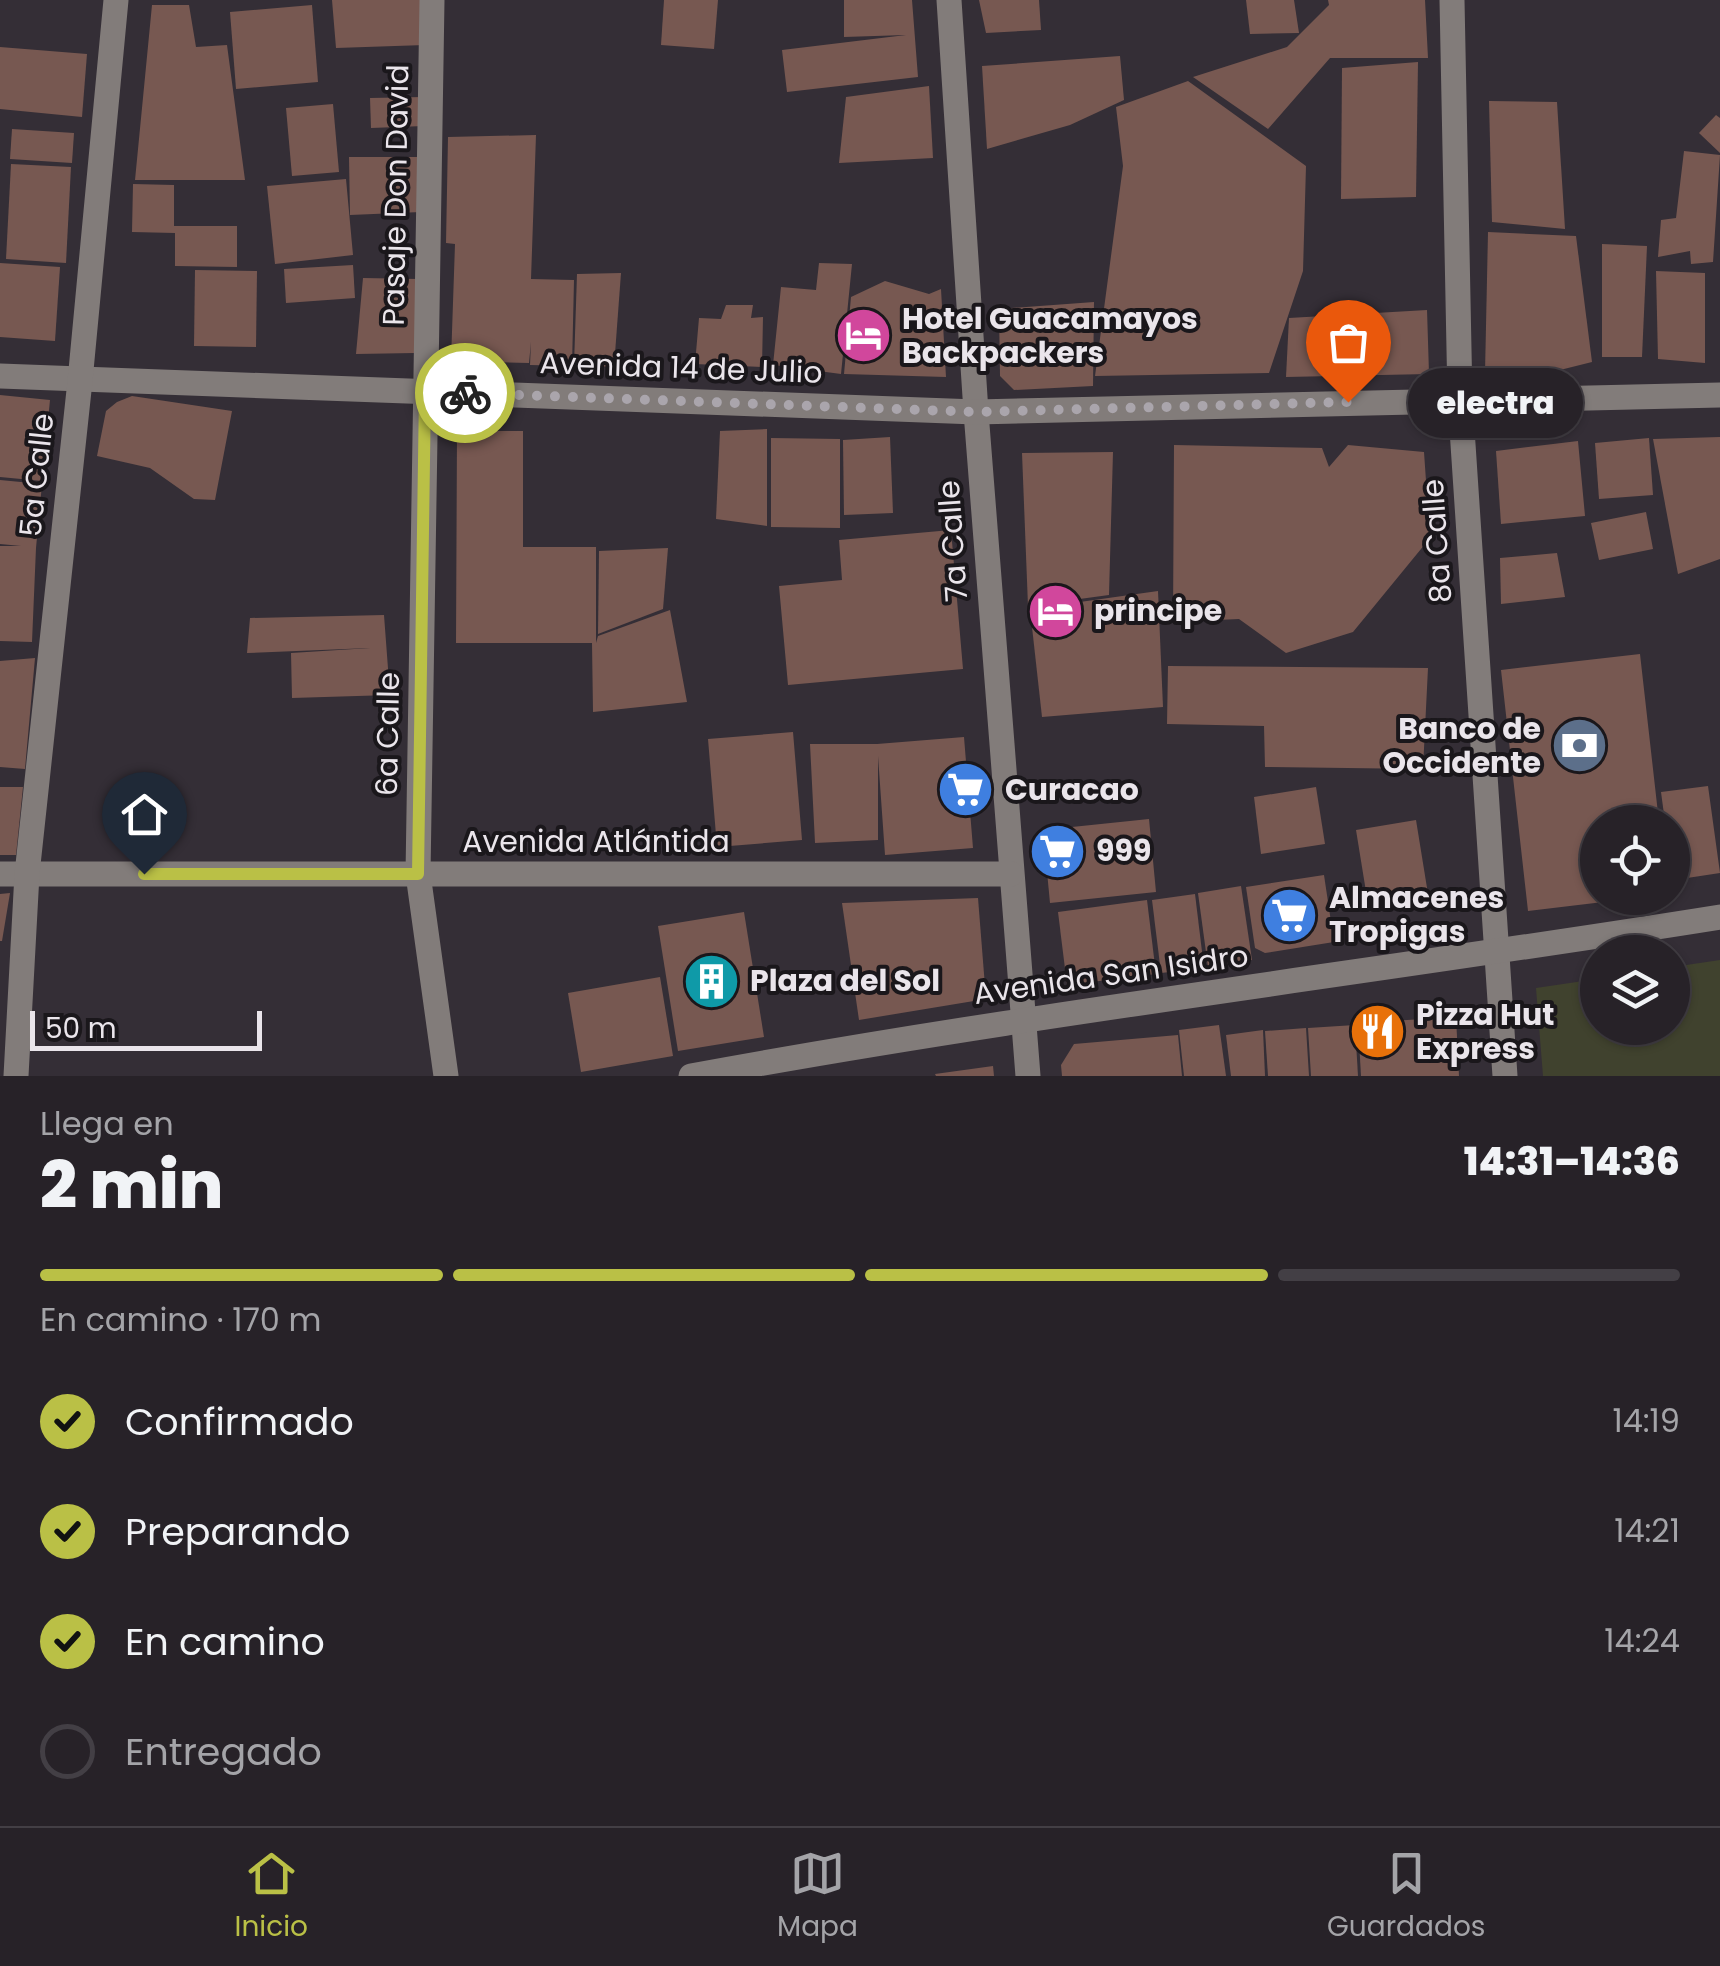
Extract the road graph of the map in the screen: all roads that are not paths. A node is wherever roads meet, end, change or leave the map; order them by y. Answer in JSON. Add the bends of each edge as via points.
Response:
{"nodes":[{"id":1,"x":116,"y":0,"type":"edge"},
{"id":2,"x":432,"y":0,"type":"edge"},
{"id":3,"x":948,"y":0,"type":"edge"},
{"id":4,"x":1452,"y":0,"type":"edge"},
{"id":5,"x":0,"y":376,"type":"edge"},
{"id":6,"x":80,"y":380,"type":"junction"},
{"id":7,"x":425,"y":392,"type":"junction"},
{"id":8,"x":1720,"y":396,"type":"edge"},
{"id":9,"x":1460,"y":399,"type":"junction"},
{"id":10,"x":976,"y":412,"type":"junction"},
{"id":11,"x":0,"y":874,"type":"edge"},
{"id":12,"x":26,"y":874,"type":"junction"},
{"id":13,"x":418,"y":874,"type":"junction"},
{"id":14,"x":1011,"y":874,"type":"junction"},
{"id":15,"x":1720,"y":918,"type":"edge"},
{"id":16,"x":1496,"y":953,"type":"junction"},
{"id":17,"x":1022,"y":1020,"type":"junction"},
{"id":18,"x":16,"y":1076,"type":"edge"},
{"id":19,"x":446,"y":1076,"type":"edge"},
{"id":20,"x":691,"y":1076,"type":"edge"},
{"id":21,"x":1028,"y":1076,"type":"edge"},
{"id":22,"x":1505,"y":1076,"type":"edge"}],
"edges":[{"from":1,"to":6,"type":"street","name":"5a Calle"},
{"from":2,"to":7,"type":"street","name":"Pasaje Don David"},
{"from":3,"to":10,"type":"street","name":"7a Calle"},
{"from":4,"to":9,"type":"street","name":"8a Calle"},
{"from":5,"to":6,"type":"street","name":"Avenida 14 de Julio"},
{"from":6,"to":7,"type":"street","name":"Avenida 14 de Julio"},
{"from":6,"to":12,"type":"street","name":"5a Calle"},
{"from":7,"to":10,"type":"street","name":"Avenida 14 de Julio"},
{"from":7,"to":13,"type":"street","name":"6a Calle"},
{"from":8,"to":9,"type":"street","name":"Avenida 14 de Julio"},
{"from":9,"to":10,"type":"street","name":"Avenida 14 de Julio"},
{"from":9,"to":16,"type":"street","name":"8a Calle"},
{"from":10,"to":14,"type":"street","name":"7a Calle"},
{"from":11,"to":12,"type":"street","name":"Avenida Atlántida"},
{"from":12,"to":13,"type":"street","name":"Avenida Atlántida"},
{"from":12,"to":18,"type":"street","name":"5a Calle"},
{"from":13,"to":14,"type":"street","name":"Avenida Atlántida"},
{"from":13,"to":19,"type":"street","name":"6a Calle"},
{"from":14,"to":17,"type":"street","name":"7a Calle"},
{"from":15,"to":16,"type":"street","name":"Avenida San Isidro"},
{"from":16,"to":17,"type":"street","name":"Avenida San Isidro"},
{"from":16,"to":22,"type":"street","name":"8a Calle"},
{"from":17,"to":20,"type":"street","name":"Avenida San Isidro"},
{"from":17,"to":21,"type":"street","name":"7a Calle"}]}
